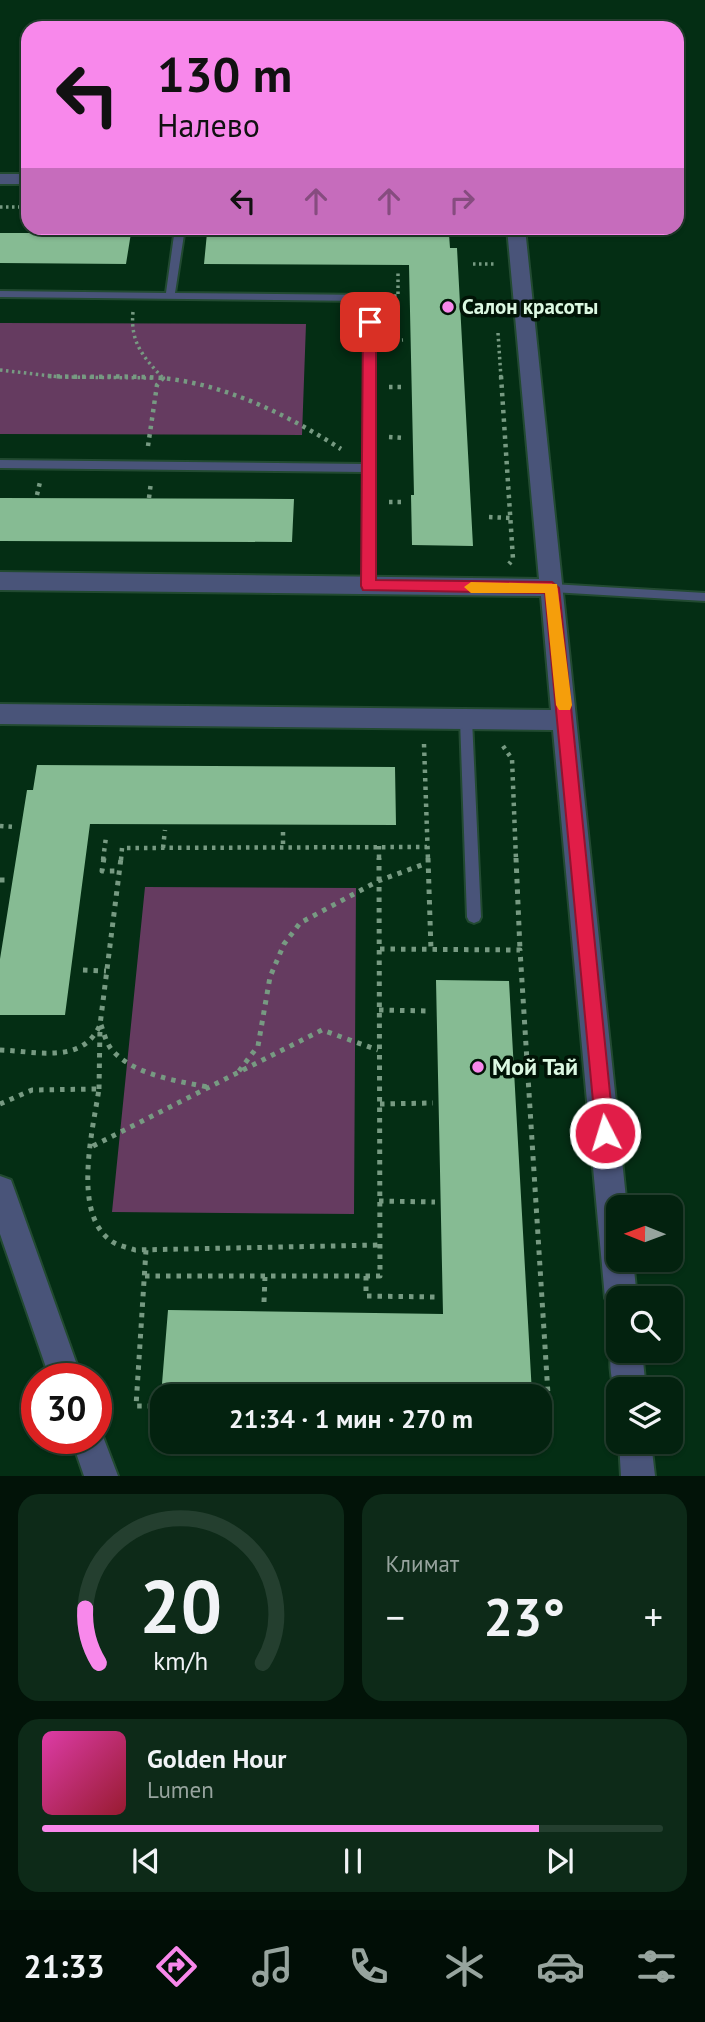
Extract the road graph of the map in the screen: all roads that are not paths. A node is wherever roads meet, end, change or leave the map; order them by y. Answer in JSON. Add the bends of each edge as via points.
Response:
{"nodes":[{"id":1,"x":0,"y":179,"type":"edge"},
{"id":2,"x":21,"y":179,"type":"edge"},
{"id":3,"x":179,"y":235,"type":"edge"},
{"id":4,"x":517,"y":235,"type":"edge"},
{"id":5,"x":0,"y":294,"type":"edge"},
{"id":6,"x":170,"y":296,"type":"junction"},
{"id":7,"x":0,"y":464,"type":"edge"},
{"id":8,"x":369,"y":468,"type":"junction"},
{"id":9,"x":0,"y":582,"type":"edge"},
{"id":10,"x":369,"y":586,"type":"junction"},
{"id":11,"x":552,"y":588,"type":"junction"},
{"id":12,"x":705,"y":597,"type":"edge"},
{"id":13,"x":0,"y":715,"type":"edge"},
{"id":14,"x":565,"y":720,"type":"junction"},
{"id":15,"x":466,"y":730,"type":"junction"},
{"id":16,"x":474,"y":917,"type":"dead end"},
{"id":17,"x":0,"y":1191,"type":"edge"},
{"id":18,"x":620,"y":1286,"type":"edge"},
{"id":19,"x":60,"y":1363,"type":"edge"},
{"id":20,"x":92,"y":1454,"type":"edge"},
{"id":21,"x":636,"y":1454,"type":"edge"},
{"id":22,"x":100,"y":1476,"type":"edge"},
{"id":23,"x":638,"y":1476,"type":"edge"}],
"edges":[{"from":1,"to":2,"type":"street"},
{"from":3,"to":6,"type":"lane"},
{"from":4,"to":11,"type":"street"},
{"from":5,"to":6,"type":"lane"},
{"from":6,"to":8,"type":"lane","via":[[370,298]]},
{"from":7,"to":8,"type":"lane"},
{"from":8,"to":10,"type":"lane"},
{"from":9,"to":10,"type":"street"},
{"from":10,"to":11,"type":"street"},
{"from":11,"to":12,"type":"lane"},
{"from":11,"to":14,"type":"street"},
{"from":13,"to":15,"type":"street"},
{"from":14,"to":15,"type":"street"},
{"from":14,"to":18,"type":"street"},
{"from":15,"to":16,"type":"lane"},
{"from":17,"to":19,"type":"street"},
{"from":20,"to":22,"type":"street"},
{"from":21,"to":23,"type":"street"}]}
